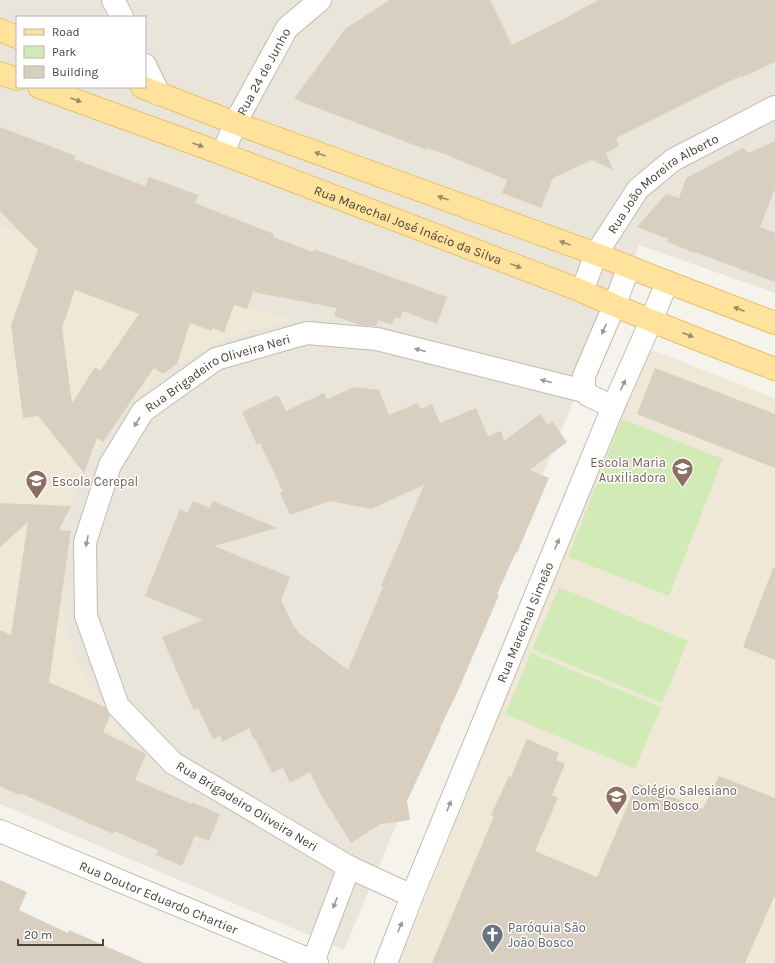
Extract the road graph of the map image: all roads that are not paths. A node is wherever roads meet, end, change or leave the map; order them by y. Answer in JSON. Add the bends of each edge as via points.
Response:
{"nodes":[{"id":1,"x":113,"y":0,"type":"edge"},
{"id":2,"x":320,"y":0,"type":"edge"},
{"id":3,"x":121,"y":16,"type":"edge"},
{"id":4,"x":0,"y":30,"type":"edge"},
{"id":5,"x":16,"y":37,"type":"edge"},
{"id":6,"x":146,"y":70,"type":"edge"},
{"id":7,"x":0,"y":72,"type":"edge"},
{"id":8,"x":16,"y":79,"type":"edge"},
{"id":9,"x":42,"y":88,"type":"edge"},
{"id":10,"x":150,"y":90,"type":"edge"},
{"id":11,"x":775,"y":107,"type":"edge"},
{"id":12,"x":235,"y":123,"type":"junction"},
{"id":13,"x":223,"y":154,"type":"junction"},
{"id":14,"x":596,"y":254,"type":"junction"},
{"id":15,"x":629,"y":267,"type":"junction"},
{"id":16,"x":667,"y":282,"type":"junction"},
{"id":17,"x":582,"y":291,"type":"junction"},
{"id":18,"x":614,"y":306,"type":"junction"},
{"id":19,"x":651,"y":321,"type":"junction"},
{"id":20,"x":775,"y":323,"type":"edge"},
{"id":21,"x":775,"y":369,"type":"edge"},
{"id":22,"x":584,"y":391,"type":"junction"},
{"id":23,"x":613,"y":407,"type":"junction"},
{"id":24,"x":0,"y":831,"type":"edge"},
{"id":25,"x":349,"y":867,"type":"junction"},
{"id":26,"x":412,"y":896,"type":"junction"},
{"id":27,"x":315,"y":962,"type":"edge"},
{"id":28,"x":386,"y":963,"type":"edge"}],
"edges":[{"from":1,"to":3,"type":"street"},
{"from":2,"to":12,"type":"street","name":"Rua 24 de Junho","via":[[287,28]]},
{"from":4,"to":5,"type":"main road"},
{"from":6,"to":10,"type":"street"},
{"from":7,"to":8,"type":"main road"},
{"from":9,"to":13,"type":"main road","name":"Rua Marechal José Inácio da Silva","one_way":true},
{"from":10,"to":12,"type":"main road"},
{"from":11,"to":14,"type":"street","name":"Rua João Moreira Alberto","via":[[673,160],[638,189]]},
{"from":12,"to":13,"type":"street","name":"Rua 24 de Junho"},
{"from":14,"to":12,"type":"main road","one_way":true},
{"from":13,"to":17,"type":"main road","name":"Rua Marechal José Inácio da Silva","one_way":true},
{"from":14,"to":15,"type":"main road"},
{"from":14,"to":17,"type":"street","name":"Rua João Moreira Alberto"},
{"from":15,"to":16,"type":"main road"},
{"from":15,"to":18,"type":"street"},
{"from":16,"to":19,"type":"street","name":"Rua Marechal Simeão"},
{"from":20,"to":16,"type":"main road","one_way":true},
{"from":17,"to":18,"type":"main road","name":"Rua Marechal José Inácio da Silva"},
{"from":18,"to":19,"type":"main road","name":"Rua Marechal José Inácio da Silva"},
{"from":18,"to":22,"type":"street","one_way":true,"via":[[584,376]]},
{"from":19,"to":21,"type":"main road","name":"Rua Marechal José Inácio da Silva","one_way":true},
{"from":23,"to":19,"type":"street","name":"Rua Marechal Simeão","one_way":true},
{"from":22,"to":23,"type":"street","name":"Rua Brigadeiro Oliveira Neri"},
{"from":22,"to":25,"type":"street","name":"Rua Brigadeiro Oliveira Neri","one_way":true,"via":[[377,339],[307,332],[216,359],[143,411],[110,465],[85,542],[86,616],[118,706],[173,763]]},
{"from":26,"to":23,"type":"street","name":"Rua Marechal Simeão","one_way":true},
{"from":24,"to":27,"type":"street","name":"Rua Doutor Eduardo Chartier"},
{"from":25,"to":26,"type":"street","name":"Rua Brigadeiro Oliveira Neri"},
{"from":25,"to":27,"type":"street","one_way":true},
{"from":28,"to":26,"type":"street","name":"Rua Marechal Simeão","one_way":true}]}
